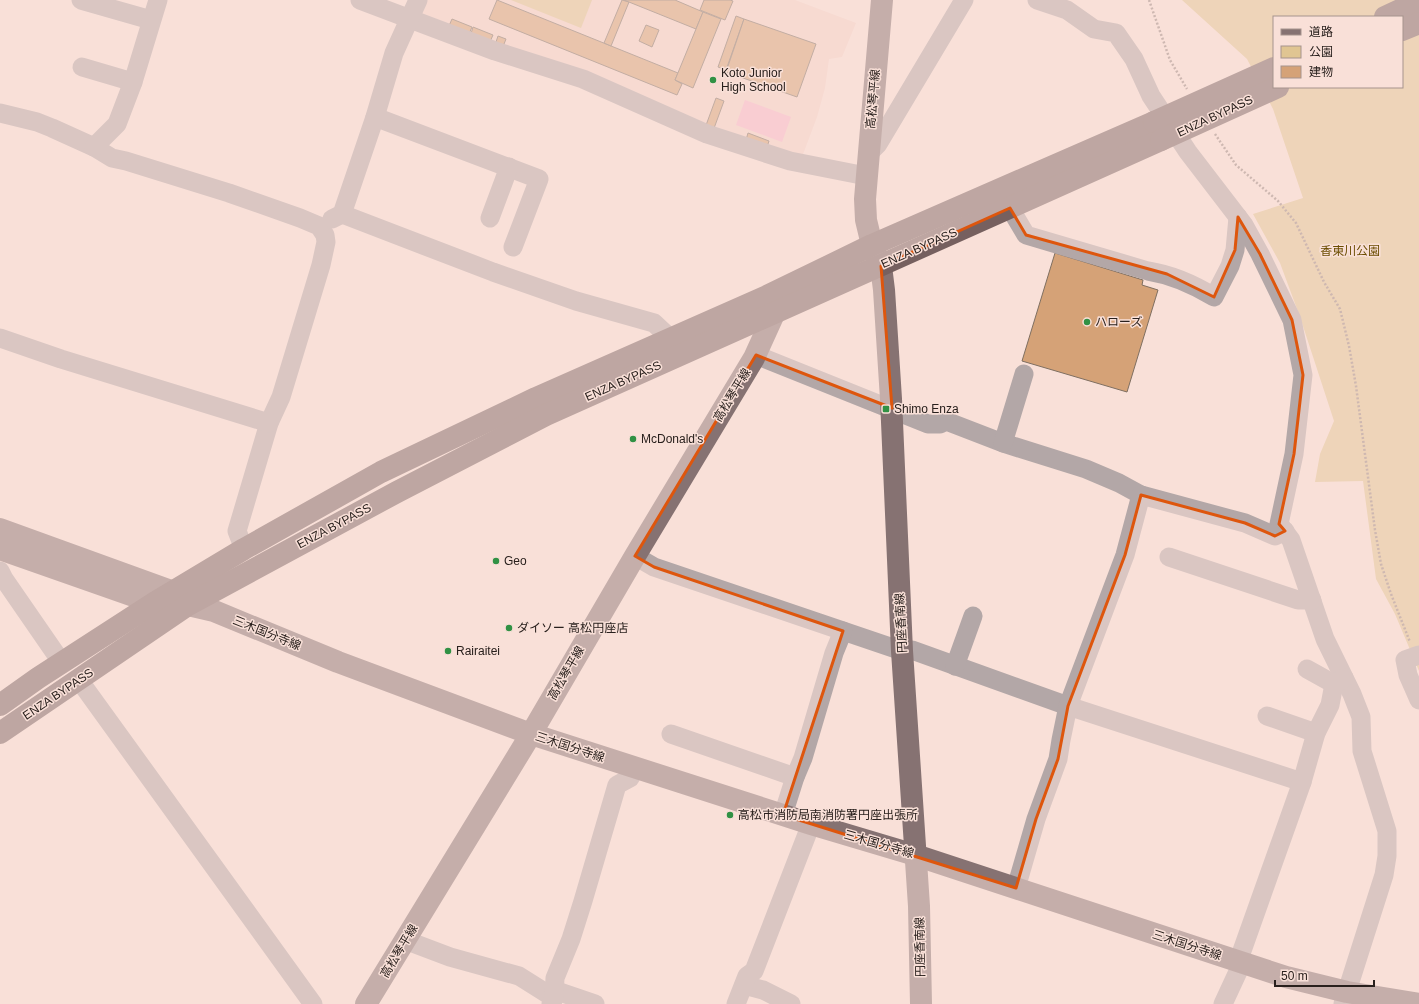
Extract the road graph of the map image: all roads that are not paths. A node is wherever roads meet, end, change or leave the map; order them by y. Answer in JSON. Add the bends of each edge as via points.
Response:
{"nodes":[{"id":1,"x":81,"y":0,"type":"edge"},
{"id":2,"x":158,"y":0,"type":"edge"},
{"id":3,"x":360,"y":0,"type":"edge"},
{"id":4,"x":418,"y":0,"type":"edge"},
{"id":5,"x":882,"y":0,"type":"edge"},
{"id":6,"x":964,"y":0,"type":"edge"},
{"id":7,"x":1037,"y":0,"type":"edge"},
{"id":8,"x":1419,"y":1,"type":"edge"},
{"id":9,"x":1387,"y":16,"type":"edge"},
{"id":10,"x":410,"y":19,"type":"junction"},
{"id":11,"x":151,"y":20,"type":"junction"},
{"id":12,"x":1419,"y":23,"type":"edge"},
{"id":13,"x":1403,"y":30,"type":"edge"},
{"id":14,"x":82,"y":67,"type":"dead end"},
{"id":15,"x":1273,"y":69,"type":"edge"},
{"id":16,"x":133,"y":82,"type":"junction"},
{"id":17,"x":1275,"y":88,"type":"edge"},
{"id":18,"x":0,"y":113,"type":"edge"},
{"id":19,"x":375,"y":116,"type":"junction"},
{"id":20,"x":1158,"y":131,"type":"junction"},
{"id":21,"x":94,"y":147,"type":"junction"},
{"id":22,"x":868,"y":154,"type":"junction"},
{"id":23,"x":509,"y":167,"type":"junction"},
{"id":24,"x":866,"y":176,"type":"junction"},
{"id":25,"x":1010,"y":208,"type":"junction"},
{"id":26,"x":342,"y":214,"type":"junction"},
{"id":27,"x":1238,"y":217,"type":"junction"},
{"id":28,"x":490,"y":218,"type":"dead end"},
{"id":29,"x":319,"y":226,"type":"junction"},
{"id":30,"x":872,"y":245,"type":"junction"},
{"id":31,"x":513,"y":248,"type":"dead end"},
{"id":32,"x":881,"y":266,"type":"junction"},
{"id":33,"x":770,"y":305,"type":"junction"},
{"id":34,"x":0,"y":338,"type":"edge"},
{"id":35,"x":670,"y":338,"type":"junction"},
{"id":36,"x":756,"y":355,"type":"junction"},
{"id":37,"x":1024,"y":374,"type":"dead end"},
{"id":38,"x":892,"y":408,"type":"junction"},
{"id":39,"x":269,"y":423,"type":"junction"},
{"id":40,"x":1003,"y":442,"type":"junction"},
{"id":41,"x":1141,"y":495,"type":"junction"},
{"id":42,"x":0,"y":529,"type":"edge"},
{"id":43,"x":1285,"y":532,"type":"junction"},
{"id":44,"x":0,"y":549,"type":"edge"},
{"id":45,"x":244,"y":549,"type":"junction"},
{"id":46,"x":635,"y":556,"type":"junction"},
{"id":47,"x":1169,"y":557,"type":"dead end"},
{"id":48,"x":0,"y":571,"type":"edge"},
{"id":49,"x":181,"y":599,"type":"junction"},
{"id":50,"x":1312,"y":600,"type":"junction"},
{"id":51,"x":154,"y":603,"type":"junction"},
{"id":52,"x":972,"y":616,"type":"dead end"},
{"id":53,"x":842,"y":631,"type":"junction"},
{"id":54,"x":902,"y":651,"type":"junction"},
{"id":55,"x":1419,"y":655,"type":"edge"},
{"id":56,"x":62,"y":663,"type":"junction"},
{"id":57,"x":955,"y":666,"type":"junction"},
{"id":58,"x":1307,"y":669,"type":"dead end"},
{"id":59,"x":79,"y":680,"type":"junction"},
{"id":60,"x":1339,"y":681,"type":"junction"},
{"id":61,"x":1419,"y":700,"type":"edge"},
{"id":62,"x":0,"y":705,"type":"edge"},
{"id":63,"x":1068,"y":706,"type":"junction"},
{"id":64,"x":1267,"y":716,"type":"dead end"},
{"id":65,"x":0,"y":733,"type":"edge"},
{"id":66,"x":1316,"y":733,"type":"junction"},
{"id":67,"x":531,"y":734,"type":"junction"},
{"id":68,"x":671,"y":734,"type":"dead end"},
{"id":69,"x":635,"y":768,"type":"junction"},
{"id":70,"x":795,"y":777,"type":"junction"},
{"id":71,"x":1302,"y":782,"type":"junction"},
{"id":72,"x":783,"y":815,"type":"junction"},
{"id":73,"x":811,"y":824,"type":"junction"},
{"id":74,"x":915,"y":855,"type":"junction"},
{"id":75,"x":1016,"y":888,"type":"junction"},
{"id":76,"x":405,"y":940,"type":"junction"},
{"id":77,"x":1240,"y":962,"type":"junction"},
{"id":78,"x":744,"y":985,"type":"junction"},
{"id":79,"x":553,"y":997,"type":"edge"},
{"id":80,"x":1345,"y":998,"type":"edge"},
{"id":81,"x":784,"y":1002,"type":"edge"},
{"id":82,"x":313,"y":1004,"type":"edge"},
{"id":83,"x":366,"y":1004,"type":"edge"},
{"id":84,"x":595,"y":1004,"type":"edge"},
{"id":85,"x":736,"y":1004,"type":"edge"},
{"id":86,"x":921,"y":1004,"type":"edge"},
{"id":87,"x":1223,"y":1004,"type":"edge"},
{"id":88,"x":1419,"y":1004,"type":"edge"}],
"edges":[{"from":1,"to":11,"type":"street"},
{"from":2,"to":11,"type":"street"},
{"from":3,"to":10,"type":"street"},
{"from":4,"to":10,"type":"street"},
{"from":5,"to":22,"type":"main road","name":"高松琴平線"},
{"from":6,"to":22,"type":"street","via":[[878,144]]},
{"from":7,"to":27,"type":"street","via":[[1067,10],[1094,29],[1116,33],[1134,59],[1155,102],[1188,152]]},
{"from":8,"to":9,"type":"highway"},
{"from":10,"to":19,"type":"street","via":[[394,53]]},
{"from":10,"to":24,"type":"street","via":[[495,51],[583,79],[707,134],[790,161]]},
{"from":11,"to":16,"type":"street"},
{"from":12,"to":13,"type":"highway"},
{"from":14,"to":16,"type":"street"},
{"from":15,"to":20,"type":"highway","name":"ENZA BYPASS","bridge":true},
{"from":16,"to":21,"type":"street","via":[[117,124]]},
{"from":17,"to":20,"type":"highway","name":"ENZA BYPASS","bridge":true},
{"from":18,"to":21,"type":"street","via":[[37,122]]},
{"from":19,"to":23,"type":"street"},
{"from":19,"to":26,"type":"street"},
{"from":20,"to":25,"type":"highway","name":"ENZA BYPASS"},
{"from":20,"to":30,"type":"highway","name":"ENZA BYPASS"},
{"from":21,"to":29,"type":"street","via":[[112,158],[229,193]]},
{"from":22,"to":24,"type":"main road","name":"高松琴平線"},
{"from":23,"to":28,"type":"street"},
{"from":23,"to":31,"type":"street","via":[[539,179]]},
{"from":24,"to":30,"type":"main road","name":"高松琴平線","via":[[866,220]]},
{"from":25,"to":27,"type":"street","via":[[1026,235],[1148,271],[1167,274],[1214,297],[1235,250]]},
{"from":25,"to":32,"type":"highway","name":"ENZA BYPASS"},
{"from":26,"to":29,"type":"street"},
{"from":26,"to":35,"type":"street","via":[[576,301],[654,323]]},
{"from":27,"to":43,"type":"street","via":[[1260,254],[1292,320],[1303,375],[1294,454],[1279,524]]},
{"from":29,"to":39,"type":"street","via":[[325,234],[326,242],[321,265],[281,397]]},
{"from":30,"to":32,"type":"main road","name":"円座香南線"},
{"from":30,"to":33,"type":"highway","name":"ENZA BYPASS"},
{"from":32,"to":33,"type":"highway","name":"ENZA BYPASS"},
{"from":32,"to":38,"type":"main road","name":"円座香南線"},
{"from":33,"to":35,"type":"highway","name":"ENZA BYPASS"},
{"from":33,"to":36,"type":"main road","name":"高松琴平線"},
{"from":33,"to":49,"type":"highway","name":"ENZA BYPASS"},
{"from":34,"to":39,"type":"street"},
{"from":35,"to":45,"type":"highway","name":"ENZA BYPASS","via":[[381,472]]},
{"from":36,"to":38,"type":"street"},
{"from":36,"to":46,"type":"main road","name":"高松琴平線"},
{"from":37,"to":40,"type":"street"},
{"from":38,"to":40,"type":"street","via":[[928,424],[946,422]]},
{"from":38,"to":54,"type":"main road","name":"円座香南線"},
{"from":39,"to":45,"type":"street","via":[[237,531]]},
{"from":40,"to":41,"type":"street","via":[[1086,469]]},
{"from":41,"to":43,"type":"street","via":[[1245,523],[1275,536]]},
{"from":41,"to":63,"type":"street","via":[[1125,555]]},
{"from":42,"to":49,"type":"main road","name":"三木国分寺線"},
{"from":43,"to":50,"type":"street","via":[[1291,540]]},
{"from":44,"to":51,"type":"main road","name":"三木国分寺線"},
{"from":45,"to":49,"type":"highway","name":"ENZA BYPASS"},
{"from":46,"to":53,"type":"street","via":[[654,567]]},
{"from":46,"to":67,"type":"main road","name":"高松琴平線"},
{"from":47,"to":50,"type":"street","via":[[1298,600]]},
{"from":48,"to":56,"type":"street"},
{"from":49,"to":51,"type":"main road","name":"三木国分寺線"},
{"from":49,"to":59,"type":"highway","name":"ENZA BYPASS"},
{"from":49,"to":67,"type":"main road","name":"三木国分寺線","via":[[338,662]]},
{"from":50,"to":60,"type":"street"},
{"from":51,"to":56,"type":"highway","name":"ENZA BYPASS"},
{"from":52,"to":57,"type":"street"},
{"from":53,"to":54,"type":"street"},
{"from":53,"to":70,"type":"street"},
{"from":54,"to":57,"type":"street","via":[[912,650]]},
{"from":54,"to":74,"type":"main road","name":"円座香南線"},
{"from":55,"to":61,"type":"street","via":[[1405,660],[1408,675]]},
{"from":56,"to":62,"type":"highway","name":"ENZA BYPASS"},
{"from":57,"to":63,"type":"street"},
{"from":58,"to":60,"type":"street"},
{"from":59,"to":65,"type":"highway","name":"ENZA BYPASS"},
{"from":59,"to":82,"type":"street"},
{"from":60,"to":66,"type":"street"},
{"from":60,"to":80,"type":"street","via":[[1352,694],[1361,717],[1362,752],[1387,831],[1384,874]]},
{"from":63,"to":71,"type":"street"},
{"from":63,"to":75,"type":"street","via":[[1058,759],[1036,819]]},
{"from":64,"to":66,"type":"street"},
{"from":66,"to":71,"type":"street"},
{"from":67,"to":69,"type":"main road","name":"三木国分寺線"},
{"from":67,"to":76,"type":"main road","name":"高松琴平線"},
{"from":68,"to":70,"type":"street"},
{"from":69,"to":72,"type":"main road","name":"三木国分寺線"},
{"from":69,"to":79,"type":"street","via":[[630,778],[616,785],[583,901],[555,978]]},
{"from":70,"to":72,"type":"street"},
{"from":71,"to":77,"type":"street"},
{"from":72,"to":73,"type":"main road","name":"三木国分寺線"},
{"from":73,"to":74,"type":"main road","name":"三木国分寺線"},
{"from":73,"to":78,"type":"street","via":[[754,971],[747,976]]},
{"from":74,"to":75,"type":"main road","name":"三木国分寺線"},
{"from":74,"to":86,"type":"main road","name":"円座香南線"},
{"from":75,"to":77,"type":"main road","name":"三木国分寺線"},
{"from":76,"to":79,"type":"street","via":[[450,957],[519,976]]},
{"from":76,"to":83,"type":"main road","name":"高松琴平線"},
{"from":77,"to":80,"type":"main road","name":"三木国分寺線"},
{"from":77,"to":87,"type":"street"},
{"from":78,"to":81,"type":"street","via":[[763,990]]},
{"from":78,"to":85,"type":"street"},
{"from":79,"to":84,"type":"street"},
{"from":80,"to":88,"type":"main road","name":"三木国分寺線"}]}
